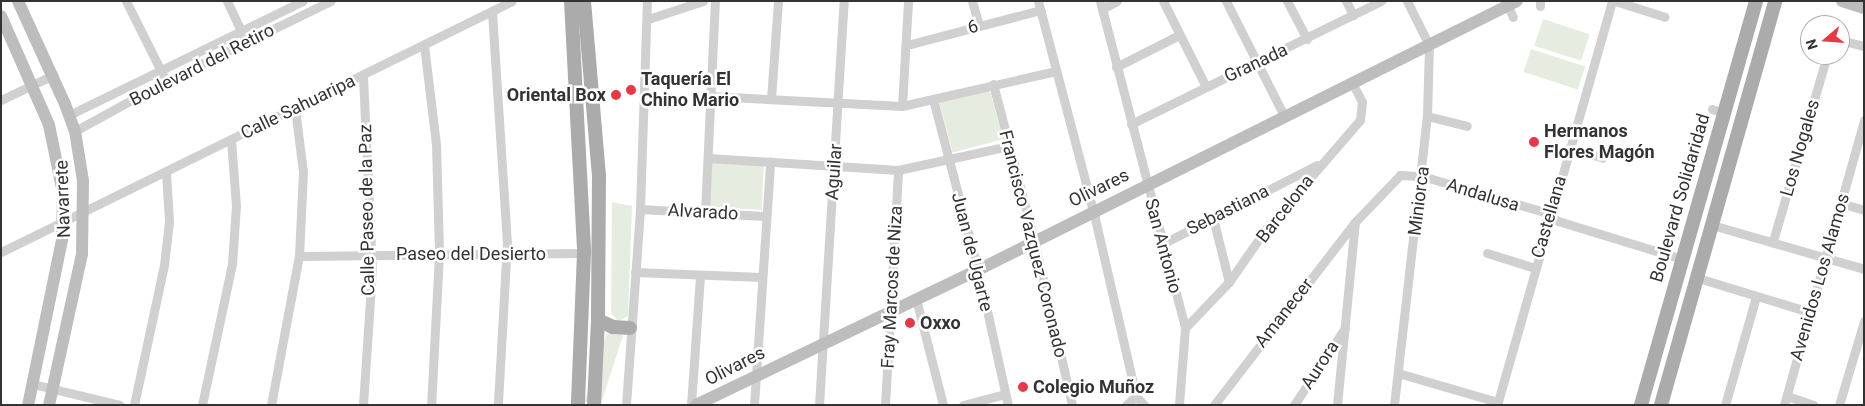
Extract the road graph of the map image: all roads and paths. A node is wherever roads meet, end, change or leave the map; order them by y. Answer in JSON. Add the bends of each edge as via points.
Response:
{"nodes":[{"id":1,"x":18,"y":1,"type":"edge"},
{"id":2,"x":126,"y":1,"type":"edge"},
{"id":3,"x":227,"y":1,"type":"edge"},
{"id":4,"x":303,"y":1,"type":"edge"},
{"id":5,"x":331,"y":1,"type":"edge"},
{"id":6,"x":512,"y":1,"type":"edge"},
{"id":7,"x":571,"y":1,"type":"edge"},
{"id":8,"x":584,"y":1,"type":"edge"},
{"id":9,"x":588,"y":1,"type":"edge"},
{"id":10,"x":647,"y":1,"type":"edge"},
{"id":11,"x":703,"y":1,"type":"edge"},
{"id":12,"x":715,"y":1,"type":"edge"},
{"id":13,"x":778,"y":1,"type":"edge"},
{"id":14,"x":844,"y":1,"type":"edge"},
{"id":15,"x":908,"y":1,"type":"edge"},
{"id":16,"x":972,"y":1,"type":"edge"},
{"id":17,"x":1117,"y":1,"type":"edge"},
{"id":18,"x":1163,"y":1,"type":"edge"},
{"id":19,"x":1226,"y":1,"type":"edge"},
{"id":20,"x":1287,"y":1,"type":"edge"},
{"id":21,"x":1346,"y":1,"type":"edge"},
{"id":22,"x":1381,"y":1,"type":"edge"},
{"id":23,"x":1407,"y":1,"type":"edge"},
{"id":24,"x":1614,"y":1,"type":"edge"},
{"id":25,"x":1756,"y":1,"type":"edge"},
{"id":26,"x":1775,"y":1,"type":"edge"},
{"id":27,"x":1842,"y":1,"type":"edge"},
{"id":28,"x":1101,"y":5,"type":"edge"},
{"id":29,"x":1039,"y":6,"type":"edge"},
{"id":30,"x":1513,"y":8,"type":"edge"},
{"id":31,"x":1864,"y":8,"type":"edge"},
{"id":32,"x":492,"y":12,"type":"junction"},
{"id":33,"x":1352,"y":15,"type":"junction"},
{"id":34,"x":1,"y":16,"type":"edge"},
{"id":35,"x":1665,"y":17,"type":"dead end"},
{"id":36,"x":648,"y":19,"type":"junction"},
{"id":37,"x":979,"y":26,"type":"junction"},
{"id":38,"x":587,"y":29,"type":"junction"},
{"id":39,"x":241,"y":31,"type":"junction"},
{"id":40,"x":1179,"y":35,"type":"junction"},
{"id":41,"x":1307,"y":39,"type":"junction"},
{"id":42,"x":246,"y":42,"type":"junction"},
{"id":43,"x":1850,"y":42,"type":"edge"},
{"id":44,"x":1429,"y":44,"type":"junction"},
{"id":45,"x":424,"y":45,"type":"junction"},
{"id":46,"x":907,"y":45,"type":"junction"},
{"id":47,"x":1864,"y":46,"type":"edge"},
{"id":48,"x":1258,"y":63,"type":"junction"},
{"id":49,"x":1824,"y":65,"type":"edge"},
{"id":50,"x":1116,"y":67,"type":"junction"},
{"id":51,"x":161,"y":70,"type":"junction"},
{"id":52,"x":1056,"y":70,"type":"junction"},
{"id":53,"x":53,"y":75,"type":"junction"},
{"id":54,"x":363,"y":76,"type":"junction"},
{"id":55,"x":166,"y":81,"type":"junction"},
{"id":56,"x":34,"y":84,"type":"junction"},
{"id":57,"x":993,"y":84,"type":"junction"},
{"id":58,"x":1353,"y":84,"type":"junction"},
{"id":59,"x":1206,"y":87,"type":"junction"},
{"id":60,"x":711,"y":96,"type":"junction"},
{"id":61,"x":771,"y":99,"type":"junction"},
{"id":62,"x":933,"y":99,"type":"junction"},
{"id":63,"x":1,"y":100,"type":"edge"},
{"id":64,"x":838,"y":102,"type":"junction"},
{"id":65,"x":902,"y":106,"type":"junction"},
{"id":66,"x":295,"y":109,"type":"junction"},
{"id":67,"x":69,"y":116,"type":"junction"},
{"id":68,"x":1284,"y":116,"type":"junction"},
{"id":69,"x":1427,"y":116,"type":"junction"},
{"id":70,"x":1864,"y":120,"type":"edge"},
{"id":71,"x":1131,"y":124,"type":"junction"},
{"id":72,"x":1467,"y":126,"type":"dead end"},
{"id":73,"x":75,"y":131,"type":"junction"},
{"id":74,"x":231,"y":139,"type":"junction"},
{"id":75,"x":1009,"y":146,"type":"junction"},
{"id":76,"x":1569,"y":148,"type":"junction"},
{"id":77,"x":1859,"y":151,"type":"edge"},
{"id":78,"x":708,"y":158,"type":"junction"},
{"id":79,"x":1603,"y":158,"type":"dead end"},
{"id":80,"x":948,"y":161,"type":"junction"},
{"id":81,"x":770,"y":162,"type":"junction"},
{"id":82,"x":1320,"y":163,"type":"junction"},
{"id":83,"x":835,"y":166,"type":"junction"},
{"id":84,"x":898,"y":170,"type":"junction"},
{"id":85,"x":166,"y":173,"type":"junction"},
{"id":86,"x":1422,"y":176,"type":"junction"},
{"id":87,"x":1397,"y":178,"type":"joint"},
{"id":88,"x":1147,"y":185,"type":"junction"},
{"id":89,"x":1840,"y":203,"type":"junction"},
{"id":90,"x":640,"y":209,"type":"junction"},
{"id":91,"x":1094,"y":210,"type":"junction"},
{"id":92,"x":1864,"y":210,"type":"edge"},
{"id":93,"x":705,"y":212,"type":"junction"},
{"id":94,"x":84,"y":213,"type":"junction"},
{"id":95,"x":1550,"y":215,"type":"junction"},
{"id":96,"x":766,"y":216,"type":"junction"},
{"id":97,"x":1213,"y":218,"type":"junction"},
{"id":98,"x":64,"y":222,"type":"junction"},
{"id":99,"x":1355,"y":222,"type":"junction"},
{"id":100,"x":1712,"y":225,"type":"junction"},
{"id":101,"x":1034,"y":240,"type":"junction"},
{"id":102,"x":1773,"y":241,"type":"junction"},
{"id":103,"x":1162,"y":244,"type":"junction"},
{"id":104,"x":1,"y":252,"type":"edge"},
{"id":105,"x":584,"y":253,"type":"junction"},
{"id":106,"x":1487,"y":253,"type":"dead end"},
{"id":107,"x":372,"y":254,"type":"junction"},
{"id":108,"x":439,"y":254,"type":"junction"},
{"id":109,"x":506,"y":254,"type":"junction"},
{"id":110,"x":299,"y":256,"type":"junction"},
{"id":111,"x":1825,"y":258,"type":"junction"},
{"id":112,"x":1682,"y":259,"type":"junction"},
{"id":113,"x":1535,"y":268,"type":"junction"},
{"id":114,"x":1864,"y":269,"type":"edge"},
{"id":115,"x":978,"y":270,"type":"junction"},
{"id":116,"x":635,"y":272,"type":"junction"},
{"id":117,"x":700,"y":275,"type":"junction"},
{"id":118,"x":762,"y":277,"type":"junction"},
{"id":119,"x":1698,"y":278,"type":"junction"},
{"id":120,"x":1229,"y":282,"type":"junction"},
{"id":121,"x":1756,"y":297,"type":"junction"},
{"id":122,"x":916,"y":300,"type":"junction"},
{"id":123,"x":892,"y":310,"type":"junction"},
{"id":124,"x":1809,"y":312,"type":"junction"},
{"id":125,"x":598,"y":320,"type":"junction"},
{"id":126,"x":1864,"y":321,"type":"edge"},
{"id":127,"x":1346,"y":325,"type":"junction"},
{"id":128,"x":630,"y":328,"type":"junction"},
{"id":129,"x":1185,"y":328,"type":"junction"},
{"id":130,"x":822,"y":343,"type":"junction"},
{"id":131,"x":1398,"y":373,"type":"junction"},
{"id":132,"x":756,"y":374,"type":"junction"},
{"id":133,"x":33,"y":384,"type":"junction"},
{"id":134,"x":53,"y":389,"type":"junction"},
{"id":135,"x":1005,"y":394,"type":"junction"},
{"id":136,"x":1136,"y":396,"type":"junction"},
{"id":137,"x":1785,"y":401,"type":"edge"},
{"id":138,"x":1497,"y":403,"type":"edge"},
{"id":139,"x":28,"y":405,"type":"edge"},
{"id":140,"x":49,"y":405,"type":"edge"},
{"id":141,"x":120,"y":405,"type":"edge"},
{"id":142,"x":134,"y":405,"type":"edge"},
{"id":143,"x":202,"y":405,"type":"edge"},
{"id":144,"x":271,"y":405,"type":"edge"},
{"id":145,"x":363,"y":405,"type":"edge"},
{"id":146,"x":431,"y":405,"type":"edge"},
{"id":147,"x":498,"y":405,"type":"edge"},
{"id":148,"x":578,"y":405,"type":"edge"},
{"id":149,"x":594,"y":405,"type":"edge"},
{"id":150,"x":626,"y":405,"type":"edge"},
{"id":151,"x":691,"y":405,"type":"edge"},
{"id":152,"x":696,"y":405,"type":"edge"},
{"id":153,"x":754,"y":405,"type":"edge"},
{"id":154,"x":819,"y":405,"type":"edge"},
{"id":155,"x":886,"y":405,"type":"edge"},
{"id":156,"x":943,"y":405,"type":"edge"},
{"id":157,"x":963,"y":405,"type":"edge"},
{"id":158,"x":1008,"y":405,"type":"edge"},
{"id":159,"x":1072,"y":405,"type":"edge"},
{"id":160,"x":1126,"y":405,"type":"edge"},
{"id":161,"x":1144,"y":405,"type":"edge"},
{"id":162,"x":1179,"y":405,"type":"edge"},
{"id":163,"x":1214,"y":405,"type":"edge"},
{"id":164,"x":1294,"y":405,"type":"edge"},
{"id":165,"x":1337,"y":405,"type":"edge"},
{"id":166,"x":1394,"y":405,"type":"edge"},
{"id":167,"x":1641,"y":405,"type":"edge"},
{"id":168,"x":1661,"y":405,"type":"edge"},
{"id":169,"x":1725,"y":405,"type":"edge"},
{"id":170,"x":1813,"y":405,"type":"edge"},
{"id":171,"x":1840,"y":405,"type":"edge"}],
"edges":[{"from":1,"to":53,"type":"main road","name":"Navarrete"},
{"from":2,"to":51,"type":"street"},
{"from":3,"to":39,"type":"street"},
{"from":4,"to":39,"type":"street","name":"Boulevard del Retiro"},
{"from":5,"to":42,"type":"street","name":"Boulevard del Retiro"},
{"from":6,"to":32,"type":"street","name":"Calle Sahuaripa"},
{"from":7,"to":105,"type":"main road"},
{"from":8,"to":38,"type":"main road"},
{"from":9,"to":38,"type":"street"},
{"from":10,"to":36,"type":"street"},
{"from":11,"to":36,"type":"street"},
{"from":12,"to":60,"type":"street"},
{"from":13,"to":61,"type":"street"},
{"from":14,"to":64,"type":"street","name":"Aguilar"},
{"from":15,"to":46,"type":"street"},
{"from":16,"to":37,"type":"street"},
{"from":17,"to":28,"type":"street"},
{"from":18,"to":40,"type":"street"},
{"from":19,"to":48,"type":"street"},
{"from":20,"to":41,"type":"street"},
{"from":21,"to":33,"type":"street"},
{"from":22,"to":33,"type":"street","name":"Granada"},
{"from":23,"to":44,"type":"street","name":"Miniorca"},
{"from":24,"to":35,"type":"street"},
{"from":24,"to":76,"type":"street","name":"Castellana"},
{"from":25,"to":112,"type":"main road","name":"Boulevard Solidaridad","via":[[1718,111]]},
{"from":26,"to":100,"type":"main road"},
{"from":27,"to":31,"type":"main road"},
{"from":28,"to":50,"type":"street","name":"San Antonio"},
{"from":29,"to":37,"type":"street","name":"6"},
{"from":29,"to":52,"type":"street"},
{"from":30,"to":44,"type":"main road","name":"Olivares"},
{"from":32,"to":45,"type":"street","name":"Calle Sahuaripa"},
{"from":32,"to":109,"type":"street"},
{"from":33,"to":41,"type":"street","name":"Granada"},
{"from":34,"to":56,"type":"main road","name":"Navarrete"},
{"from":36,"to":90,"type":"street"},
{"from":37,"to":46,"type":"street","name":"6"},
{"from":38,"to":125,"type":"main road","via":[[599,175]]},
{"from":39,"to":42,"type":"street"},
{"from":39,"to":51,"type":"street","name":"Boulevard del Retiro"},
{"from":40,"to":50,"type":"street"},
{"from":40,"to":59,"type":"street"},
{"from":41,"to":48,"type":"street","name":"Granada"},
{"from":42,"to":55,"type":"street","name":"Boulevard del Retiro"},
{"from":43,"to":47,"type":"street"},
{"from":44,"to":58,"type":"main road","name":"Olivares"},
{"from":44,"to":69,"type":"street","name":"Miniorca"},
{"from":45,"to":54,"type":"street","name":"Calle Sahuaripa"},
{"from":45,"to":108,"type":"street","via":[[436,144]]},
{"from":46,"to":65,"type":"street"},
{"from":48,"to":59,"type":"street","name":"Granada"},
{"from":48,"to":68,"type":"street"},
{"from":49,"to":102,"type":"street","name":"Los Nogales"},
{"from":50,"to":71,"type":"street","name":"San Antonio"},
{"from":51,"to":55,"type":"street"},
{"from":51,"to":67,"type":"street","name":"Boulevard del Retiro"},
{"from":52,"to":57,"type":"street"},
{"from":52,"to":91,"type":"street"},
{"from":53,"to":56,"type":"street"},
{"from":53,"to":67,"type":"main road","name":"Navarrete"},
{"from":54,"to":66,"type":"street","name":"Calle Sahuaripa"},
{"from":54,"to":107,"type":"street","name":"Calle Paseo de la Paz"},
{"from":55,"to":73,"type":"street","name":"Boulevard del Retiro"},
{"from":56,"to":63,"type":"street"},
{"from":56,"to":98,"type":"main road","name":"Navarrete","via":[[57,154]]},
{"from":57,"to":62,"type":"street"},
{"from":57,"to":75,"type":"street","name":"Francisco Vazquez Coronado"},
{"from":58,"to":68,"type":"main road","name":"Olivares"},
{"from":58,"to":82,"type":"street","name":"Barcelona","via":[[1362,102],[1363,114]]},
{"from":59,"to":71,"type":"street","name":"Granada"},
{"from":60,"to":61,"type":"street"},
{"from":60,"to":78,"type":"street"},
{"from":61,"to":64,"type":"street"},
{"from":62,"to":65,"type":"street"},
{"from":62,"to":80,"type":"street","name":"Juan de Ugarte"},
{"from":64,"to":65,"type":"street"},
{"from":64,"to":83,"type":"street","name":"Aguilar"},
{"from":66,"to":74,"type":"street","name":"Calle Sahuaripa"},
{"from":66,"to":110,"type":"street","via":[[303,172]]},
{"from":67,"to":73,"type":"main road","name":"Navarrete"},
{"from":68,"to":88,"type":"main road","name":"Olivares"},
{"from":69,"to":72,"type":"street"},
{"from":69,"to":86,"type":"street","name":"Miniorca"},
{"from":70,"to":77,"type":"street","name":"Avenidos Los Alamos"},
{"from":71,"to":88,"type":"street","name":"San Antonio"},
{"from":73,"to":94,"type":"main road","name":"Navarrete"},
{"from":74,"to":85,"type":"street","name":"Calle Sahuaripa"},
{"from":74,"to":143,"type":"street","via":[[236,206],[232,264]]},
{"from":75,"to":80,"type":"street"},
{"from":75,"to":101,"type":"street","name":"Francisco Vazquez Coronado"},
{"from":76,"to":79,"type":"street"},
{"from":76,"to":95,"type":"street","name":"Castellana"},
{"from":77,"to":89,"type":"street","name":"Avenidos Los Alamos"},
{"from":78,"to":81,"type":"street"},
{"from":78,"to":93,"type":"street"},
{"from":80,"to":84,"type":"street"},
{"from":80,"to":115,"type":"street","name":"Juan de Ugarte"},
{"from":81,"to":83,"type":"street"},
{"from":81,"to":96,"type":"street"},
{"from":82,"to":97,"type":"street","name":"Sebastiana"},
{"from":82,"to":120,"type":"street","name":"Barcelona","via":[[1265,230]]},
{"from":83,"to":84,"type":"street"},
{"from":83,"to":130,"type":"street","name":"Aguilar"},
{"from":84,"to":123,"type":"street","name":"Fray Marcos de Niza"},
{"from":85,"to":94,"type":"street","name":"Calle Sahuaripa"},
{"from":85,"to":142,"type":"street","via":[[169,221],[164,265]]},
{"from":86,"to":87,"type":"street","name":"Andalusa"},
{"from":86,"to":95,"type":"street","name":"Andalusa"},
{"from":86,"to":131,"type":"street","name":"Miniorca"},
{"from":87,"to":99,"type":"street","name":"Amanecer"},
{"from":88,"to":91,"type":"main road","name":"Olivares"},
{"from":88,"to":103,"type":"street","name":"San Antonio"},
{"from":89,"to":92,"type":"street"},
{"from":89,"to":111,"type":"street","name":"Avenidos Los Alamos"},
{"from":90,"to":93,"type":"street","name":"Alvarado"},
{"from":90,"to":116,"type":"street"},
{"from":91,"to":101,"type":"main road","name":"Olivares"},
{"from":91,"to":136,"type":"street"},
{"from":93,"to":96,"type":"street","name":"Alvarado"},
{"from":94,"to":98,"type":"street","name":"Calle Sahuaripa"},
{"from":94,"to":134,"type":"main road","name":"Navarrete","via":[[82,254]]},
{"from":95,"to":112,"type":"street","name":"Andalusa","via":[[1558,221]]},
{"from":95,"to":113,"type":"street","name":"Castellana"},
{"from":96,"to":118,"type":"street"},
{"from":97,"to":103,"type":"street","name":"Sebastiana"},
{"from":97,"to":120,"type":"street"},
{"from":98,"to":104,"type":"street","name":"Calle Sahuaripa"},
{"from":98,"to":133,"type":"main road","name":"Navarrete"},
{"from":99,"to":127,"type":"street"},
{"from":99,"to":163,"type":"street","name":"Amanecer"},
{"from":100,"to":102,"type":"street"},
{"from":100,"to":119,"type":"main road"},
{"from":101,"to":115,"type":"main road","name":"Olivares"},
{"from":101,"to":159,"type":"street","name":"Francisco Vazquez Coronado"},
{"from":102,"to":111,"type":"street"},
{"from":103,"to":129,"type":"street","name":"San Antonio"},
{"from":105,"to":109,"type":"street","name":"Paseo del Desierto"},
{"from":105,"to":148,"type":"main road"},
{"from":106,"to":113,"type":"street"},
{"from":107,"to":108,"type":"street","name":"Paseo del Desierto"},
{"from":107,"to":110,"type":"street","name":"Paseo del Desierto"},
{"from":107,"to":145,"type":"street","name":"Calle Paseo de la Paz"},
{"from":108,"to":109,"type":"street","name":"Paseo del Desierto"},
{"from":108,"to":146,"type":"street"},
{"from":109,"to":147,"type":"street"},
{"from":110,"to":144,"type":"street"},
{"from":111,"to":114,"type":"street"},
{"from":111,"to":124,"type":"street","name":"Avenidos Los Alamos"},
{"from":112,"to":167,"type":"main road","name":"Boulevard Solidaridad"},
{"from":113,"to":138,"type":"street","name":"Castellana"},
{"from":115,"to":122,"type":"main road","name":"Olivares"},
{"from":115,"to":135,"type":"street","name":"Juan de Ugarte"},
{"from":116,"to":117,"type":"street"},
{"from":116,"to":128,"type":"street"},
{"from":117,"to":118,"type":"street"},
{"from":117,"to":151,"type":"street"},
{"from":118,"to":132,"type":"street"},
{"from":119,"to":121,"type":"street"},
{"from":119,"to":168,"type":"main road"},
{"from":120,"to":129,"type":"street","name":"Barcelona"},
{"from":121,"to":124,"type":"street"},
{"from":121,"to":169,"type":"street"},
{"from":122,"to":123,"type":"main road","name":"Olivares"},
{"from":122,"to":156,"type":"street"},
{"from":123,"to":130,"type":"main road","name":"Olivares"},
{"from":123,"to":155,"type":"street","name":"Fray Marcos de Niza"},
{"from":124,"to":137,"type":"street","name":"Avenidos Los Alamos"},
{"from":125,"to":128,"type":"main road","via":[[613,327]]},
{"from":125,"to":149,"type":"main road"},
{"from":126,"to":171,"type":"street"},
{"from":127,"to":164,"type":"street","name":"Aurora"},
{"from":127,"to":165,"type":"street"},
{"from":128,"to":150,"type":"street"},
{"from":129,"to":162,"type":"street","name":"San Antonio"},
{"from":130,"to":132,"type":"main road","name":"Olivares"},
{"from":130,"to":154,"type":"street","name":"Aguilar"},
{"from":131,"to":138,"type":"street"},
{"from":131,"to":166,"type":"street","name":"Miniorca"},
{"from":132,"to":152,"type":"main road","name":"Olivares"},
{"from":132,"to":153,"type":"street"},
{"from":133,"to":134,"type":"street"},
{"from":133,"to":139,"type":"main road","name":"Navarrete"},
{"from":134,"to":140,"type":"main road","name":"Navarrete"},
{"from":134,"to":141,"type":"street"},
{"from":135,"to":157,"type":"street"},
{"from":135,"to":158,"type":"street","name":"Juan de Ugarte"},
{"from":136,"to":160,"type":"street"},
{"from":136,"to":161,"type":"street"},
{"from":137,"to":170,"type":"street"}]}
